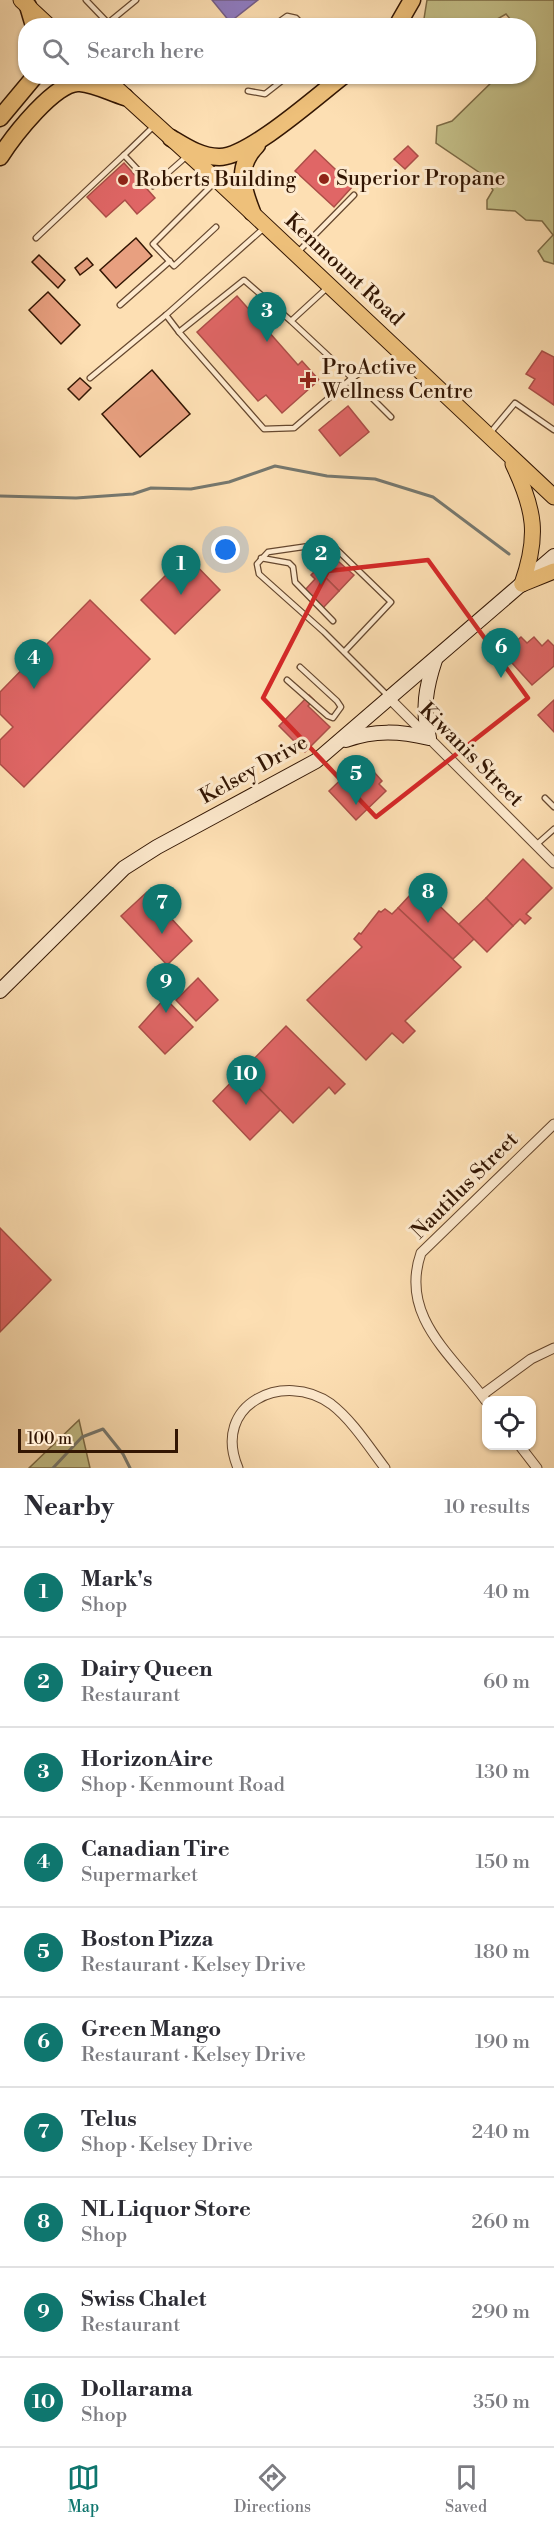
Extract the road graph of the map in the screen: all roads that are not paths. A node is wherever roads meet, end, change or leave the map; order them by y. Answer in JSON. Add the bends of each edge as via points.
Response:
{"nodes":[{"id":1,"x":86,"y":0,"type":"edge"},
{"id":2,"x":136,"y":0,"type":"edge"},
{"id":3,"x":412,"y":0,"type":"edge"},
{"id":4,"x":25,"y":3,"type":"edge"},
{"id":5,"x":31,"y":18,"type":"edge"},
{"id":6,"x":40,"y":18,"type":"edge"},
{"id":7,"x":102,"y":18,"type":"edge"},
{"id":8,"x":114,"y":18,"type":"edge"},
{"id":9,"x":402,"y":18,"type":"edge"},
{"id":10,"x":28,"y":84,"type":"edge"},
{"id":11,"x":70,"y":84,"type":"edge"},
{"id":12,"x":86,"y":84,"type":"edge"},
{"id":13,"x":111,"y":84,"type":"edge"},
{"id":14,"x":278,"y":84,"type":"edge"},
{"id":15,"x":333,"y":84,"type":"edge"},
{"id":16,"x":248,"y":91,"type":"dead end"},
{"id":17,"x":125,"y":97,"type":"junction"},
{"id":18,"x":0,"y":118,"type":"edge"},
{"id":19,"x":156,"y":124,"type":"junction"},
{"id":20,"x":273,"y":130,"type":"junction"},
{"id":21,"x":171,"y":138,"type":"junction"},
{"id":22,"x":189,"y":154,"type":"junction"},
{"id":23,"x":124,"y":155,"type":"junction"},
{"id":24,"x":0,"y":157,"type":"edge"},
{"id":25,"x":217,"y":180,"type":"junction"},
{"id":26,"x":354,"y":195,"type":"dead end"},
{"id":27,"x":252,"y":212,"type":"junction"},
{"id":28,"x":266,"y":226,"type":"junction"},
{"id":29,"x":216,"y":227,"type":"dead end"},
{"id":30,"x":36,"y":238,"type":"dead end"},
{"id":31,"x":296,"y":254,"type":"junction"},
{"id":32,"x":170,"y":261,"type":"junction"},
{"id":33,"x":330,"y":286,"type":"junction"},
{"id":34,"x":120,"y":305,"type":"dead end"},
{"id":35,"x":166,"y":315,"type":"junction"},
{"id":36,"x":291,"y":321,"type":"junction"},
{"id":37,"x":179,"y":332,"type":"junction"},
{"id":38,"x":407,"y":359,"type":"junction"},
{"id":39,"x":90,"y":378,"type":"dead end"},
{"id":40,"x":352,"y":378,"type":"junction"},
{"id":41,"x":390,"y":417,"type":"dead end"},
{"id":42,"x":554,"y":430,"type":"edge"},
{"id":43,"x":488,"y":435,"type":"junction"},
{"id":44,"x":510,"y":455,"type":"junction"},
{"id":45,"x":554,"y":497,"type":"edge"},
{"id":46,"x":554,"y":556,"type":"edge"},
{"id":47,"x":261,"y":558,"type":"junction"},
{"id":48,"x":554,"y":571,"type":"edge"},
{"id":49,"x":522,"y":585,"type":"junction"},
{"id":50,"x":333,"y":621,"type":"dead end"},
{"id":51,"x":344,"y":652,"type":"junction"},
{"id":52,"x":436,"y":657,"type":"junction"},
{"id":53,"x":300,"y":667,"type":"dead end"},
{"id":54,"x":288,"y":680,"type":"dead end"},
{"id":55,"x":389,"y":698,"type":"junction"},
{"id":56,"x":429,"y":738,"type":"junction"},
{"id":57,"x":339,"y":743,"type":"junction"},
{"id":58,"x":545,"y":798,"type":"dead end"},
{"id":59,"x":554,"y":807,"type":"edge"},
{"id":60,"x":554,"y":829,"type":"edge"},
{"id":61,"x":536,"y":845,"type":"junction"},
{"id":62,"x":554,"y":863,"type":"edge"},
{"id":63,"x":0,"y":991,"type":"edge"},
{"id":64,"x":554,"y":1124,"type":"edge"},
{"id":65,"x":554,"y":1348,"type":"edge"},
{"id":66,"x":482,"y":1396,"type":"edge"},
{"id":67,"x":486,"y":1396,"type":"edge"},
{"id":68,"x":523,"y":1450,"type":"edge"},
{"id":69,"x":238,"y":1468,"type":"edge"},
{"id":70,"x":385,"y":1468,"type":"edge"},
{"id":71,"x":537,"y":1468,"type":"edge"}],
"edges":[{"from":1,"to":7,"type":"lane"},
{"from":2,"to":8,"type":"lane"},
{"from":3,"to":9,"type":"highway"},
{"from":4,"to":5,"type":"highway"},
{"from":4,"to":6,"type":"main road"},
{"from":10,"to":18,"type":"highway"},
{"from":11,"to":24,"type":"highway","via":[[47,101]]},
{"from":12,"to":17,"type":"highway"},
{"from":13,"to":17,"type":"main road","name":"Kenmount Road"},
{"from":14,"to":16,"type":"lane","via":[[265,94]]},
{"from":15,"to":20,"type":"highway"},
{"from":17,"to":19,"type":"main road","name":"Kenmount Road"},
{"from":19,"to":21,"type":"main road","name":"Kenmount Road"},
{"from":19,"to":23,"type":"lane"},
{"from":20,"to":21,"type":"highway","via":[[243,151],[220,158],[196,153]]},
{"from":20,"to":27,"type":"highway","via":[[251,151],[242,167],[242,188]]},
{"from":21,"to":22,"type":"main road","name":"Kenmount Road"},
{"from":22,"to":23,"type":"lane","via":[[153,186]]},
{"from":22,"to":25,"type":"main road","name":"Kenmount Road"},
{"from":23,"to":30,"type":"lane"},
{"from":25,"to":27,"type":"main road","name":"Kenmount Road"},
{"from":25,"to":32,"type":"lane","via":[[153,244]]},
{"from":26,"to":31,"type":"lane"},
{"from":27,"to":28,"type":"main road","name":"Kenmount Road"},
{"from":28,"to":31,"type":"main road","name":"Kenmount Road"},
{"from":28,"to":35,"type":"lane"},
{"from":29,"to":32,"type":"lane","via":[[174,266]]},
{"from":31,"to":33,"type":"main road","name":"Kenmount Road"},
{"from":32,"to":34,"type":"lane"},
{"from":33,"to":36,"type":"lane"},
{"from":33,"to":38,"type":"main road","name":"Kenmount Road"},
{"from":35,"to":37,"type":"lane"},
{"from":35,"to":39,"type":"lane"},
{"from":36,"to":37,"type":"lane","via":[[244,280]]},
{"from":36,"to":40,"type":"lane"},
{"from":37,"to":40,"type":"lane","via":[[264,429],[294,428]]},
{"from":38,"to":40,"type":"lane","via":[[367,369]]},
{"from":38,"to":43,"type":"main road","name":"Kenmount Road"},
{"from":40,"to":41,"type":"lane"},
{"from":42,"to":43,"type":"lane","via":[[515,403]]},
{"from":43,"to":44,"type":"main road","name":"Kenmount Road"},
{"from":44,"to":45,"type":"main road","name":"Kenmount Road"},
{"from":44,"to":49,"type":"main road","via":[[534,523],[531,559]]},
{"from":46,"to":49,"type":"main road","name":"Kelsey Drive"},
{"from":47,"to":50,"type":"lane","via":[[289,563],[295,582]]},
{"from":47,"to":51,"type":"lane","via":[[257,564],[259,574]]},
{"from":47,"to":51,"type":"lane","via":[[268,552],[330,543],[391,602]]},
{"from":48,"to":49,"type":"main road"},
{"from":49,"to":52,"type":"main road","name":"Kelsey Drive"},
{"from":51,"to":55,"type":"lane"},
{"from":52,"to":55,"type":"main road","name":"Kelsey Drive"},
{"from":52,"to":56,"type":"main road","via":[[424,700]]},
{"from":53,"to":54,"type":"lane","via":[[337,701],[340,712],[329,717]]},
{"from":55,"to":56,"type":"street","name":"Kiwanis Street"},
{"from":55,"to":57,"type":"main road","name":"Kelsey Drive"},
{"from":56,"to":57,"type":"main road","via":[[385,731]]},
{"from":56,"to":61,"type":"street","name":"Kiwanis Street"},
{"from":57,"to":63,"type":"main road","name":"Kelsey Drive","via":[[303,770],[124,868]]},
{"from":58,"to":59,"type":"lane"},
{"from":60,"to":61,"type":"lane"},
{"from":61,"to":62,"type":"street","name":"Kiwanis Street"},
{"from":64,"to":66,"type":"street","name":"Nautilus Street","via":[[421,1253],[415,1270],[417,1301],[424,1319]]},
{"from":65,"to":67,"type":"street","via":[[531,1359]]},
{"from":68,"to":71,"type":"street"},
{"from":69,"to":70,"type":"street","via":[[231,1438],[236,1416],[252,1401],[275,1392],[303,1393],[330,1404]]}]}
